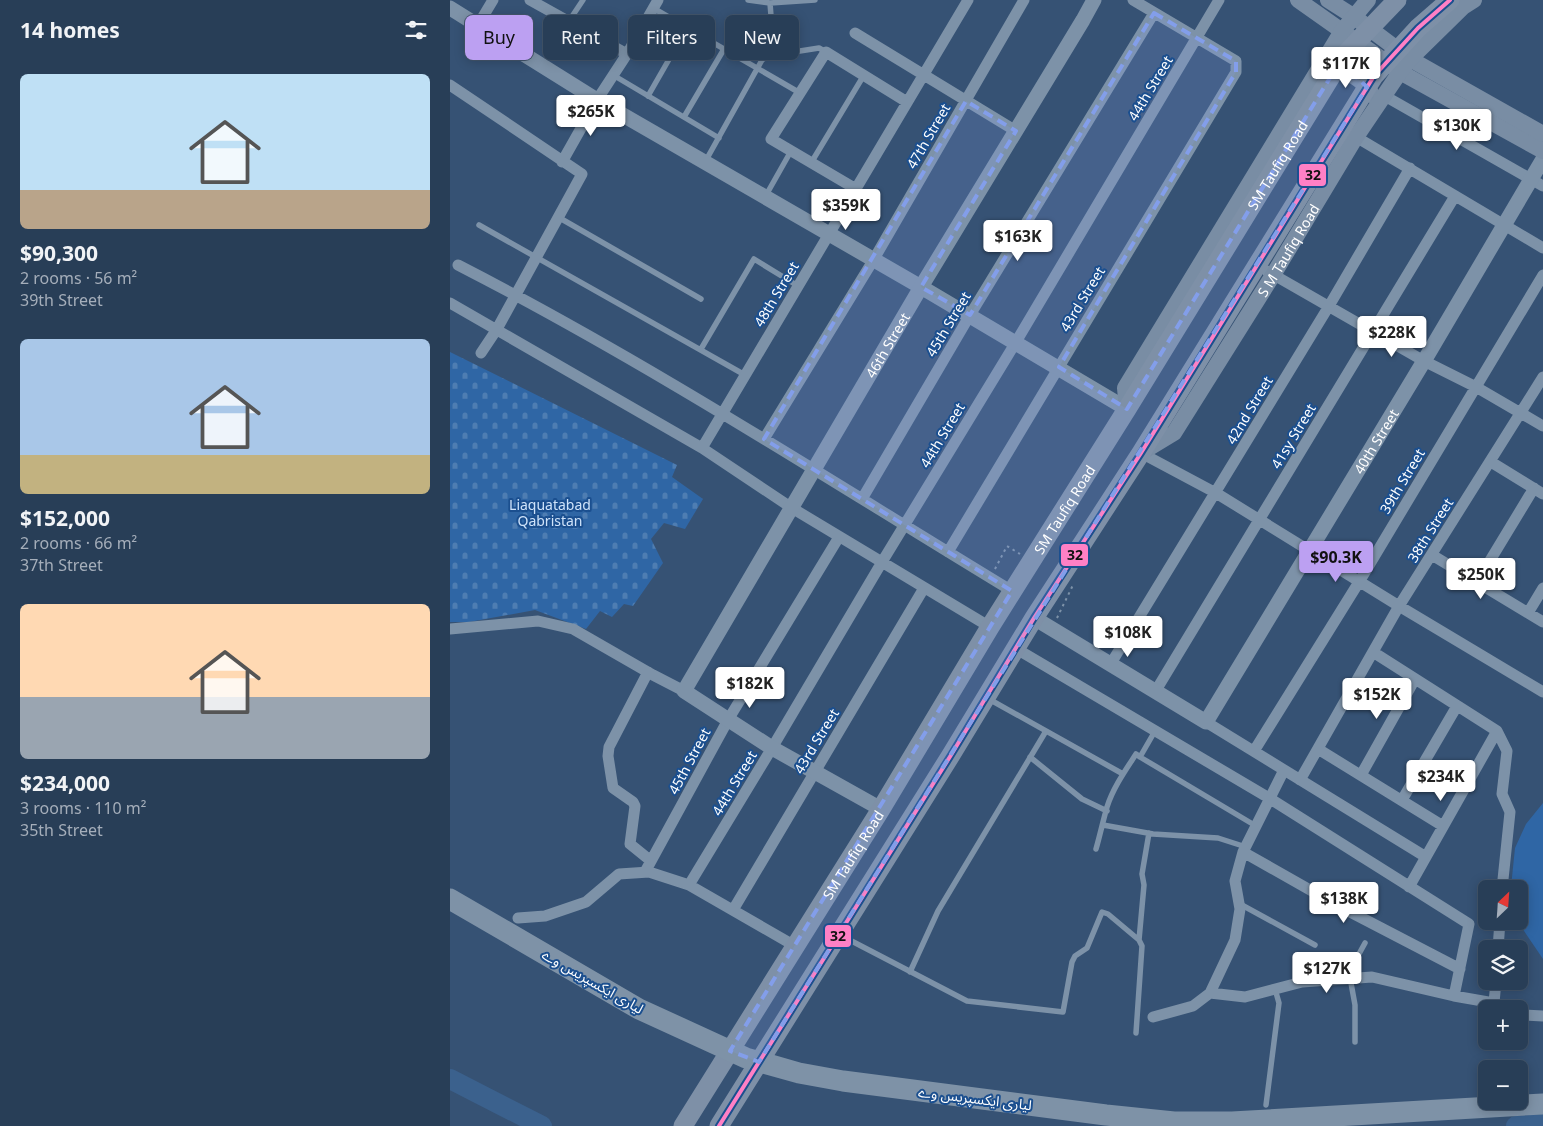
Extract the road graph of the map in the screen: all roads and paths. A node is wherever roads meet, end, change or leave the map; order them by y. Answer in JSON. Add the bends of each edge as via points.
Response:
{"nodes":[{"id":1,"x":493,"y":0,"type":"edge"},
{"id":2,"x":530,"y":0,"type":"edge"},
{"id":3,"x":582,"y":0,"type":"edge"},
{"id":4,"x":748,"y":0,"type":"edge"},
{"id":5,"x":814,"y":0,"type":"edge"},
{"id":6,"x":968,"y":0,"type":"edge"},
{"id":7,"x":1024,"y":0,"type":"edge"},
{"id":8,"x":1094,"y":0,"type":"edge"},
{"id":9,"x":1133,"y":0,"type":"edge"},
{"id":10,"x":1219,"y":0,"type":"edge"},
{"id":11,"x":1298,"y":0,"type":"edge"},
{"id":12,"x":1328,"y":0,"type":"edge"},
{"id":13,"x":1368,"y":0,"type":"edge"},
{"id":14,"x":1397,"y":0,"type":"edge"},
{"id":15,"x":1459,"y":2,"type":"edge"},
{"id":16,"x":542,"y":3,"type":"edge"},
{"id":17,"x":770,"y":3,"type":"junction"},
{"id":18,"x":656,"y":4,"type":"edge"},
{"id":19,"x":450,"y":8,"type":"edge"},
{"id":20,"x":1154,"y":12,"type":"junction"},
{"id":21,"x":484,"y":15,"type":"edge"},
{"id":22,"x":558,"y":15,"type":"edge"},
{"id":23,"x":572,"y":15,"type":"edge"},
{"id":24,"x":671,"y":15,"type":"edge"},
{"id":25,"x":771,"y":15,"type":"edge"},
{"id":26,"x":1353,"y":16,"type":"junction"},
{"id":27,"x":465,"y":17,"type":"edge"},
{"id":28,"x":1342,"y":30,"type":"junction"},
{"id":29,"x":855,"y":33,"type":"dead end"},
{"id":30,"x":1197,"y":38,"type":"junction"},
{"id":31,"x":715,"y":44,"type":"edge"},
{"id":32,"x":618,"y":49,"type":"edge"},
{"id":33,"x":724,"y":49,"type":"junction"},
{"id":34,"x":799,"y":51,"type":"edge"},
{"id":35,"x":826,"y":52,"type":"junction"},
{"id":36,"x":627,"y":54,"type":"junction"},
{"id":37,"x":1410,"y":59,"type":"junction"},
{"id":38,"x":533,"y":60,"type":"edge"},
{"id":39,"x":669,"y":60,"type":"edge"},
{"id":40,"x":762,"y":60,"type":"edge"},
{"id":41,"x":1319,"y":68,"type":"junction"},
{"id":42,"x":758,"y":69,"type":"junction"},
{"id":43,"x":1400,"y":72,"type":"junction"},
{"id":44,"x":924,"y":74,"type":"junction"},
{"id":45,"x":613,"y":75,"type":"junction"},
{"id":46,"x":864,"y":75,"type":"junction"},
{"id":47,"x":450,"y":85,"type":"edge"},
{"id":48,"x":800,"y":93,"type":"junction"},
{"id":49,"x":648,"y":96,"type":"junction"},
{"id":50,"x":1380,"y":99,"type":"junction"},
{"id":51,"x":597,"y":100,"type":"junction"},
{"id":52,"x":966,"y":101,"type":"junction"},
{"id":53,"x":908,"y":102,"type":"junction"},
{"id":54,"x":684,"y":117,"type":"junction"},
{"id":55,"x":1016,"y":131,"type":"junction"},
{"id":56,"x":1543,"y":134,"type":"edge"},
{"id":57,"x":1356,"y":137,"type":"junction"},
{"id":58,"x":719,"y":138,"type":"junction"},
{"id":59,"x":791,"y":151,"type":"junction"},
{"id":60,"x":1543,"y":151,"type":"edge"},
{"id":61,"x":1543,"y":159,"type":"edge"},
{"id":62,"x":562,"y":162,"type":"junction"},
{"id":63,"x":705,"y":162,"type":"junction"},
{"id":64,"x":811,"y":163,"type":"junction"},
{"id":65,"x":1410,"y":168,"type":"junction"},
{"id":66,"x":1537,"y":182,"type":"edge"},
{"id":67,"x":856,"y":189,"type":"junction"},
{"id":68,"x":1455,"y":196,"type":"junction"},
{"id":69,"x":765,"y":197,"type":"junction"},
{"id":70,"x":558,"y":217,"type":"junction"},
{"id":71,"x":479,"y":225,"type":"dead end"},
{"id":72,"x":1505,"y":226,"type":"junction"},
{"id":73,"x":829,"y":234,"type":"junction"},
{"id":74,"x":1543,"y":248,"type":"edge"},
{"id":75,"x":536,"y":256,"type":"junction"},
{"id":76,"x":874,"y":259,"type":"junction"},
{"id":77,"x":458,"y":265,"type":"dead end"},
{"id":78,"x":1256,"y":265,"type":"junction"},
{"id":79,"x":1273,"y":275,"type":"junction"},
{"id":80,"x":1543,"y":275,"type":"edge"},
{"id":81,"x":798,"y":286,"type":"junction"},
{"id":82,"x":922,"y":287,"type":"junction"},
{"id":83,"x":516,"y":294,"type":"junction"},
{"id":84,"x":701,"y":299,"type":"dead end"},
{"id":85,"x":450,"y":303,"type":"edge"},
{"id":86,"x":1329,"y":306,"type":"junction"},
{"id":87,"x":970,"y":315,"type":"junction"},
{"id":88,"x":497,"y":329,"type":"junction"},
{"id":89,"x":1374,"y":332,"type":"junction"},
{"id":90,"x":1016,"y":342,"type":"junction"},
{"id":91,"x":701,"y":349,"type":"junction"},
{"id":92,"x":481,"y":353,"type":"dead end"},
{"id":93,"x":1424,"y":361,"type":"junction"},
{"id":94,"x":1059,"y":368,"type":"junction"},
{"id":95,"x":745,"y":375,"type":"junction"},
{"id":96,"x":1543,"y":377,"type":"edge"},
{"id":97,"x":1476,"y":387,"type":"junction"},
{"id":98,"x":1128,"y":409,"type":"junction"},
{"id":99,"x":722,"y":413,"type":"junction"},
{"id":100,"x":1522,"y":413,"type":"junction"},
{"id":101,"x":1543,"y":426,"type":"edge"},
{"id":102,"x":764,"y":439,"type":"junction"},
{"id":103,"x":702,"y":448,"type":"junction"},
{"id":104,"x":1141,"y":453,"type":"junction"},
{"id":105,"x":1491,"y":462,"type":"junction"},
{"id":106,"x":814,"y":469,"type":"junction"},
{"id":107,"x":1539,"y":491,"type":"edge"},
{"id":108,"x":1216,"y":493,"type":"junction"},
{"id":109,"x":862,"y":499,"type":"junction"},
{"id":110,"x":792,"y":508,"type":"junction"},
{"id":111,"x":1259,"y":521,"type":"junction"},
{"id":112,"x":905,"y":525,"type":"junction"},
{"id":113,"x":839,"y":537,"type":"junction"},
{"id":114,"x":1007,"y":546,"type":"dead end"},
{"id":115,"x":1309,"y":551,"type":"junction"},
{"id":116,"x":948,"y":552,"type":"junction"},
{"id":117,"x":1432,"y":555,"type":"junction"},
{"id":118,"x":882,"y":562,"type":"junction"},
{"id":119,"x":997,"y":566,"type":"dead end"},
{"id":120,"x":1359,"y":582,"type":"junction"},
{"id":121,"x":1477,"y":582,"type":"junction"},
{"id":122,"x":1074,"y":586,"type":"dead end"},
{"id":123,"x":924,"y":588,"type":"junction"},
{"id":124,"x":1543,"y":588,"type":"edge"},
{"id":125,"x":1012,"y":591,"type":"junction"},
{"id":126,"x":1399,"y":606,"type":"junction"},
{"id":127,"x":1061,"y":610,"type":"dead end"},
{"id":128,"x":1528,"y":613,"type":"junction"},
{"id":129,"x":1034,"y":618,"type":"junction"},
{"id":130,"x":1543,"y":622,"type":"edge"},
{"id":131,"x":990,"y":627,"type":"junction"},
{"id":132,"x":450,"y":629,"type":"edge"},
{"id":133,"x":1015,"y":648,"type":"junction"},
{"id":134,"x":1373,"y":652,"type":"junction"},
{"id":135,"x":1110,"y":664,"type":"junction"},
{"id":136,"x":648,"y":672,"type":"junction"},
{"id":137,"x":1415,"y":679,"type":"junction"},
{"id":138,"x":684,"y":691,"type":"junction"},
{"id":139,"x":1155,"y":692,"type":"junction"},
{"id":140,"x":1543,"y":692,"type":"edge"},
{"id":141,"x":986,"y":697,"type":"junction"},
{"id":142,"x":1457,"y":706,"type":"junction"},
{"id":143,"x":728,"y":720,"type":"junction"},
{"id":144,"x":1206,"y":722,"type":"junction"},
{"id":145,"x":1046,"y":731,"type":"junction"},
{"id":146,"x":1155,"y":731,"type":"junction"},
{"id":147,"x":1497,"y":731,"type":"junction"},
{"id":148,"x":772,"y":748,"type":"junction"},
{"id":149,"x":1318,"y":749,"type":"junction"},
{"id":150,"x":1254,"y":751,"type":"junction"},
{"id":151,"x":1140,"y":757,"type":"junction"},
{"id":152,"x":1030,"y":758,"type":"junction"},
{"id":153,"x":1284,"y":770,"type":"junction"},
{"id":154,"x":815,"y":772,"type":"junction"},
{"id":155,"x":1123,"y":774,"type":"junction"},
{"id":156,"x":1361,"y":775,"type":"junction"},
{"id":157,"x":1300,"y":780,"type":"junction"},
{"id":158,"x":1269,"y":798,"type":"junction"},
{"id":159,"x":1402,"y":800,"type":"junction"},
{"id":160,"x":881,"y":810,"type":"junction"},
{"id":161,"x":1106,"y":811,"type":"junction"},
{"id":162,"x":1103,"y":825,"type":"junction"},
{"id":163,"x":1256,"y":826,"type":"junction"},
{"id":164,"x":1443,"y":826,"type":"junction"},
{"id":165,"x":1149,"y":833,"type":"junction"},
{"id":166,"x":1096,"y":849,"type":"dead end"},
{"id":167,"x":1244,"y":849,"type":"junction"},
{"id":168,"x":1426,"y":857,"type":"junction"},
{"id":169,"x":651,"y":861,"type":"junction"},
{"id":170,"x":645,"y":872,"type":"junction"},
{"id":171,"x":1503,"y":880,"type":"edge"},
{"id":172,"x":689,"y":885,"type":"junction"},
{"id":173,"x":1409,"y":887,"type":"junction"},
{"id":174,"x":450,"y":899,"type":"edge"},
{"id":175,"x":1238,"y":903,"type":"junction"},
{"id":176,"x":732,"y":910,"type":"junction"},
{"id":177,"x":518,"y":918,"type":"dead end"},
{"id":178,"x":838,"y":934,"type":"junction"},
{"id":179,"x":1140,"y":940,"type":"junction"},
{"id":180,"x":1365,"y":943,"type":"dead end"},
{"id":181,"x":1314,"y":945,"type":"dead end"},
{"id":182,"x":795,"y":946,"type":"junction"},
{"id":183,"x":1460,"y":969,"type":"junction"},
{"id":184,"x":910,"y":972,"type":"junction"},
{"id":185,"x":1350,"y":979,"type":"junction"},
{"id":186,"x":1275,"y":989,"type":"junction"},
{"id":187,"x":1210,"y":993,"type":"junction"},
{"id":188,"x":1454,"y":996,"type":"junction"},
{"id":189,"x":1478,"y":1000,"type":"edge"},
{"id":190,"x":1528,"y":1015,"type":"edge"},
{"id":191,"x":1543,"y":1016,"type":"edge"},
{"id":192,"x":1152,"y":1017,"type":"dead end"},
{"id":193,"x":1136,"y":1033,"type":"dead end"},
{"id":194,"x":1355,"y":1042,"type":"dead end"},
{"id":195,"x":1543,"y":1104,"type":"edge"},
{"id":196,"x":1266,"y":1105,"type":"dead end"},
{"id":197,"x":683,"y":1126,"type":"edge"},
{"id":198,"x":718,"y":1126,"type":"edge"}],
"edges":[{"from":1,"to":21,"type":"street"},
{"from":2,"to":16,"type":"street"},
{"from":3,"to":23,"type":"lane"},
{"from":4,"to":17,"type":"lane"},
{"from":5,"to":17,"type":"lane"},
{"from":6,"to":44,"type":"street","name":"48th Street"},
{"from":7,"to":52,"type":"street","name":"47th Street"},
{"from":8,"to":55,"type":"street","name":"46th Street"},
{"from":9,"to":20,"type":"street"},
{"from":10,"to":30,"type":"street","name":"44th Street"},
{"from":11,"to":28,"type":"main road"},
{"from":12,"to":26,"type":"main road"},
{"from":13,"to":26,"type":"main road"},
{"from":14,"to":98,"type":"highway","name":"SM Taufiq Road","via":[[1347,52],[1335,70]]},
{"from":15,"to":37,"type":"main road","name":"S M Taufiq Road"},
{"from":15,"to":78,"type":"highway","via":[[1418,28],[1374,76]]},
{"from":16,"to":22,"type":"street"},
{"from":17,"to":25,"type":"lane"},
{"from":18,"to":24,"type":"lane"},
{"from":18,"to":36,"type":"street"},
{"from":19,"to":27,"type":"street"},
{"from":20,"to":30,"type":"street"},
{"from":20,"to":87,"type":"street","name":"45th Street"},
{"from":26,"to":28,"type":"main road"},
{"from":26,"to":37,"type":"main road"},
{"from":28,"to":41,"type":"main road"},
{"from":28,"to":43,"type":"main road"},
{"from":29,"to":44,"type":"street"},
{"from":30,"to":90,"type":"street","name":"44th Street"},
{"from":30,"to":94,"type":"street","name":"43rd Street","via":[[1236,61],[1236,72]]},
{"from":31,"to":33,"type":"lane"},
{"from":32,"to":36,"type":"street"},
{"from":33,"to":42,"type":"lane"},
{"from":33,"to":54,"type":"lane"},
{"from":34,"to":35,"type":"lane","via":[[818,48]]},
{"from":35,"to":46,"type":"street"},
{"from":35,"to":48,"type":"street"},
{"from":36,"to":45,"type":"street"},
{"from":37,"to":43,"type":"main road","name":"S M Taufiq Road"},
{"from":37,"to":56,"type":"main road"},
{"from":38,"to":51,"type":"street"},
{"from":39,"to":49,"type":"lane"},
{"from":40,"to":42,"type":"lane"},
{"from":41,"to":50,"type":"main road","via":[[1337,68],[1354,76]]},
{"from":41,"to":98,"type":"main road","via":[[1125,388]]},
{"from":42,"to":48,"type":"lane"},
{"from":42,"to":58,"type":"lane"},
{"from":43,"to":50,"type":"main road","name":"S M Taufiq Road"},
{"from":43,"to":60,"type":"main road"},
{"from":44,"to":52,"type":"street"},
{"from":44,"to":53,"type":"street","name":"48th Street"},
{"from":45,"to":49,"type":"lane"},
{"from":45,"to":51,"type":"street"},
{"from":46,"to":53,"type":"street"},
{"from":46,"to":64,"type":"lane"},
{"from":47,"to":62,"type":"street"},
{"from":48,"to":59,"type":"street","via":[[771,139]]},
{"from":49,"to":54,"type":"lane"},
{"from":50,"to":57,"type":"main road","name":"S M Taufiq Road"},
{"from":50,"to":66,"type":"street"},
{"from":51,"to":62,"type":"street"},
{"from":51,"to":63,"type":"street"},
{"from":52,"to":55,"type":"street"},
{"from":52,"to":76,"type":"street","name":"47th Street"},
{"from":53,"to":67,"type":"street","name":"48th Street"},
{"from":54,"to":58,"type":"lane"},
{"from":55,"to":82,"type":"street","name":"46th Street"},
{"from":57,"to":65,"type":"street"},
{"from":57,"to":79,"type":"main road","name":"S M Taufiq Road"},
{"from":58,"to":63,"type":"lane"},
{"from":59,"to":64,"type":"street"},
{"from":59,"to":69,"type":"lane"},
{"from":61,"to":66,"type":"street","name":"40th Street"},
{"from":62,"to":70,"type":"street","via":[[582,174]]},
{"from":63,"to":69,"type":"street"},
{"from":64,"to":67,"type":"street"},
{"from":65,"to":68,"type":"street"},
{"from":65,"to":86,"type":"street","name":"42nd Street"},
{"from":66,"to":72,"type":"street","name":"40th Street"},
{"from":67,"to":73,"type":"street","name":"48th Street"},
{"from":68,"to":72,"type":"street"},
{"from":68,"to":89,"type":"street","name":"41sy Street"},
{"from":69,"to":73,"type":"street"},
{"from":70,"to":75,"type":"street"},
{"from":70,"to":84,"type":"lane"},
{"from":71,"to":75,"type":"lane"},
{"from":72,"to":74,"type":"street"},
{"from":72,"to":93,"type":"street","name":"40th Street"},
{"from":73,"to":76,"type":"street"},
{"from":73,"to":81,"type":"street","name":"48th Street"},
{"from":75,"to":83,"type":"street"},
{"from":75,"to":91,"type":"lane"},
{"from":76,"to":82,"type":"street"},
{"from":76,"to":102,"type":"street","name":"47th Street"},
{"from":77,"to":83,"type":"street"},
{"from":78,"to":79,"type":"street"},
{"from":78,"to":104,"type":"highway"},
{"from":79,"to":86,"type":"street"},
{"from":79,"to":104,"type":"main road","name":"S M Taufiq Road","via":[[1174,432]]},
{"from":80,"to":97,"type":"street","name":"39th Street"},
{"from":81,"to":91,"type":"lane","via":[[754,259]]},
{"from":81,"to":95,"type":"street","name":"48th Street"},
{"from":82,"to":87,"type":"street"},
{"from":82,"to":106,"type":"street","name":"46th Street"},
{"from":83,"to":88,"type":"street"},
{"from":83,"to":99,"type":"street"},
{"from":85,"to":88,"type":"street"},
{"from":86,"to":89,"type":"street"},
{"from":86,"to":108,"type":"street","name":"42nd Street"},
{"from":87,"to":90,"type":"street"},
{"from":87,"to":109,"type":"street","name":"45th Street"},
{"from":88,"to":92,"type":"street"},
{"from":88,"to":103,"type":"street"},
{"from":89,"to":93,"type":"street"},
{"from":89,"to":111,"type":"street","name":"41sy Street"},
{"from":90,"to":94,"type":"street"},
{"from":90,"to":112,"type":"street","name":"44th Street"},
{"from":91,"to":95,"type":"lane"},
{"from":93,"to":97,"type":"street"},
{"from":93,"to":115,"type":"street","name":"40th Street"},
{"from":94,"to":98,"type":"street"},
{"from":94,"to":116,"type":"street","name":"43rd Street"},
{"from":95,"to":99,"type":"street","name":"48th Street"},
{"from":96,"to":100,"type":"street","name":"38th Street"},
{"from":97,"to":100,"type":"street"},
{"from":97,"to":120,"type":"street","name":"39th Street"},
{"from":98,"to":125,"type":"highway","name":"SM Taufiq Road"},
{"from":99,"to":102,"type":"street"},
{"from":99,"to":103,"type":"street","name":"48th Street"},
{"from":100,"to":101,"type":"street"},
{"from":100,"to":105,"type":"street","name":"38th Street"},
{"from":102,"to":106,"type":"street"},
{"from":103,"to":110,"type":"street"},
{"from":104,"to":108,"type":"street"},
{"from":104,"to":129,"type":"highway"},
{"from":105,"to":107,"type":"street"},
{"from":105,"to":117,"type":"street","name":"38th Street"},
{"from":106,"to":109,"type":"street"},
{"from":106,"to":110,"type":"street","name":"46th Street"},
{"from":107,"to":121,"type":"street"},
{"from":108,"to":111,"type":"street"},
{"from":108,"to":135,"type":"street","name":"42nd Street"},
{"from":109,"to":112,"type":"street"},
{"from":110,"to":113,"type":"street"},
{"from":110,"to":138,"type":"street","name":"46th Street"},
{"from":111,"to":115,"type":"street"},
{"from":111,"to":139,"type":"street","name":"41sy Street"},
{"from":112,"to":116,"type":"street"},
{"from":112,"to":118,"type":"street","name":"44th Street"},
{"from":113,"to":118,"type":"street"},
{"from":113,"to":143,"type":"street","name":"45th Street"},
{"from":114,"to":119,"type":"path"},
{"from":115,"to":120,"type":"street"},
{"from":115,"to":144,"type":"street","name":"40th Street"},
{"from":116,"to":125,"type":"street"},
{"from":117,"to":121,"type":"street"},
{"from":117,"to":126,"type":"street","name":"38th Street"},
{"from":118,"to":123,"type":"street"},
{"from":118,"to":148,"type":"street","name":"44th Street"},
{"from":120,"to":126,"type":"street"},
{"from":120,"to":150,"type":"street","name":"39th Street"},
{"from":121,"to":128,"type":"street"},
{"from":122,"to":127,"type":"path"},
{"from":123,"to":131,"type":"street"},
{"from":123,"to":154,"type":"street","name":"43rd Street"},
{"from":124,"to":128,"type":"street"},
{"from":125,"to":131,"type":"highway","name":"SM Taufiq Road"},
{"from":126,"to":134,"type":"street","name":"38th Street"},
{"from":126,"to":140,"type":"street"},
{"from":128,"to":130,"type":"street"},
{"from":129,"to":133,"type":"highway"},
{"from":129,"to":135,"type":"street"},
{"from":131,"to":160,"type":"highway","name":"SM Taufiq Road"},
{"from":132,"to":136,"type":"street","via":[[538,621],[574,629]]},
{"from":133,"to":141,"type":"highway"},
{"from":133,"to":146,"type":"street"},
{"from":134,"to":137,"type":"street"},
{"from":134,"to":149,"type":"street","name":"38th Street"},
{"from":135,"to":139,"type":"street"},
{"from":136,"to":138,"type":"street"},
{"from":136,"to":169,"type":"street","via":[[609,747],[608,756],[613,788],[635,806],[630,844]]},
{"from":137,"to":142,"type":"street"},
{"from":137,"to":156,"type":"street"},
{"from":138,"to":143,"type":"street"},
{"from":139,"to":144,"type":"street"},
{"from":141,"to":145,"type":"lane"},
{"from":141,"to":178,"type":"highway"},
{"from":142,"to":147,"type":"street"},
{"from":142,"to":159,"type":"street"},
{"from":143,"to":148,"type":"street"},
{"from":143,"to":169,"type":"street","name":"45th Street"},
{"from":144,"to":150,"type":"street"},
{"from":145,"to":152,"type":"lane"},
{"from":145,"to":155,"type":"lane"},
{"from":146,"to":151,"type":"lane"},
{"from":146,"to":158,"type":"street"},
{"from":147,"to":164,"type":"street"},
{"from":147,"to":171,"type":"street","via":[[1507,751],[1502,794],[1510,812]]},
{"from":148,"to":154,"type":"street"},
{"from":148,"to":172,"type":"street","name":"44th Street"},
{"from":149,"to":156,"type":"street"},
{"from":149,"to":157,"type":"street","name":"38th Street"},
{"from":150,"to":153,"type":"street"},
{"from":151,"to":155,"type":"lane","via":[[1136,754]]},
{"from":151,"to":163,"type":"lane"},
{"from":152,"to":161,"type":"lane","via":[[1082,799]]},
{"from":152,"to":184,"type":"lane","via":[[938,911]]},
{"from":153,"to":157,"type":"street"},
{"from":153,"to":158,"type":"street"},
{"from":154,"to":160,"type":"street"},
{"from":154,"to":176,"type":"street","name":"43rd Street"},
{"from":155,"to":161,"type":"lane"},
{"from":156,"to":159,"type":"street"},
{"from":157,"to":168,"type":"street"},
{"from":158,"to":163,"type":"street"},
{"from":158,"to":173,"type":"street"},
{"from":159,"to":164,"type":"street"},
{"from":160,"to":182,"type":"highway","name":"SM Taufiq Road"},
{"from":161,"to":162,"type":"lane"},
{"from":162,"to":165,"type":"lane"},
{"from":162,"to":166,"type":"lane"},
{"from":163,"to":167,"type":"street"},
{"from":164,"to":168,"type":"street"},
{"from":165,"to":167,"type":"lane","via":[[1218,838]]},
{"from":165,"to":179,"type":"lane","via":[[1142,874]]},
{"from":167,"to":175,"type":"street","via":[[1235,881]]},
{"from":167,"to":183,"type":"street","via":[[1333,903]]},
{"from":168,"to":173,"type":"street"},
{"from":169,"to":170,"type":"street","name":"45th Street"},
{"from":170,"to":172,"type":"street"},
{"from":170,"to":177,"type":"street","via":[[619,874],[586,902],[545,916]]},
{"from":172,"to":176,"type":"street"},
{"from":173,"to":183,"type":"street","via":[[1469,924]]},
{"from":174,"to":195,"type":"highway","name":"لیاری ایکسپریس وے","via":[[638,1009],[746,1058],[799,1073],[1174,1122],[1232,1122]]},
{"from":175,"to":181,"type":"lane"},
{"from":175,"to":187,"type":"street","via":[[1235,940]]},
{"from":176,"to":182,"type":"street"},
{"from":178,"to":184,"type":"lane"},
{"from":178,"to":198,"type":"highway"},
{"from":179,"to":184,"type":"lane","via":[[1102,912],[1087,948],[1072,962],[1063,1012],[967,1001]]},
{"from":179,"to":193,"type":"lane"},
{"from":180,"to":185,"type":"lane","via":[[1349,972]]},
{"from":182,"to":197,"type":"highway","name":"SM Taufiq Road"},
{"from":183,"to":188,"type":"street"},
{"from":185,"to":186,"type":"street","via":[[1302,982]]},
{"from":185,"to":188,"type":"street","via":[[1372,978]]},
{"from":185,"to":194,"type":"lane","via":[[1355,1005]]},
{"from":186,"to":187,"type":"street","via":[[1245,997]]},
{"from":186,"to":196,"type":"lane","via":[[1280,1003]]},
{"from":187,"to":192,"type":"street","via":[[1194,1006]]},
{"from":188,"to":189,"type":"street"},
{"from":190,"to":191,"type":"street"}]}
